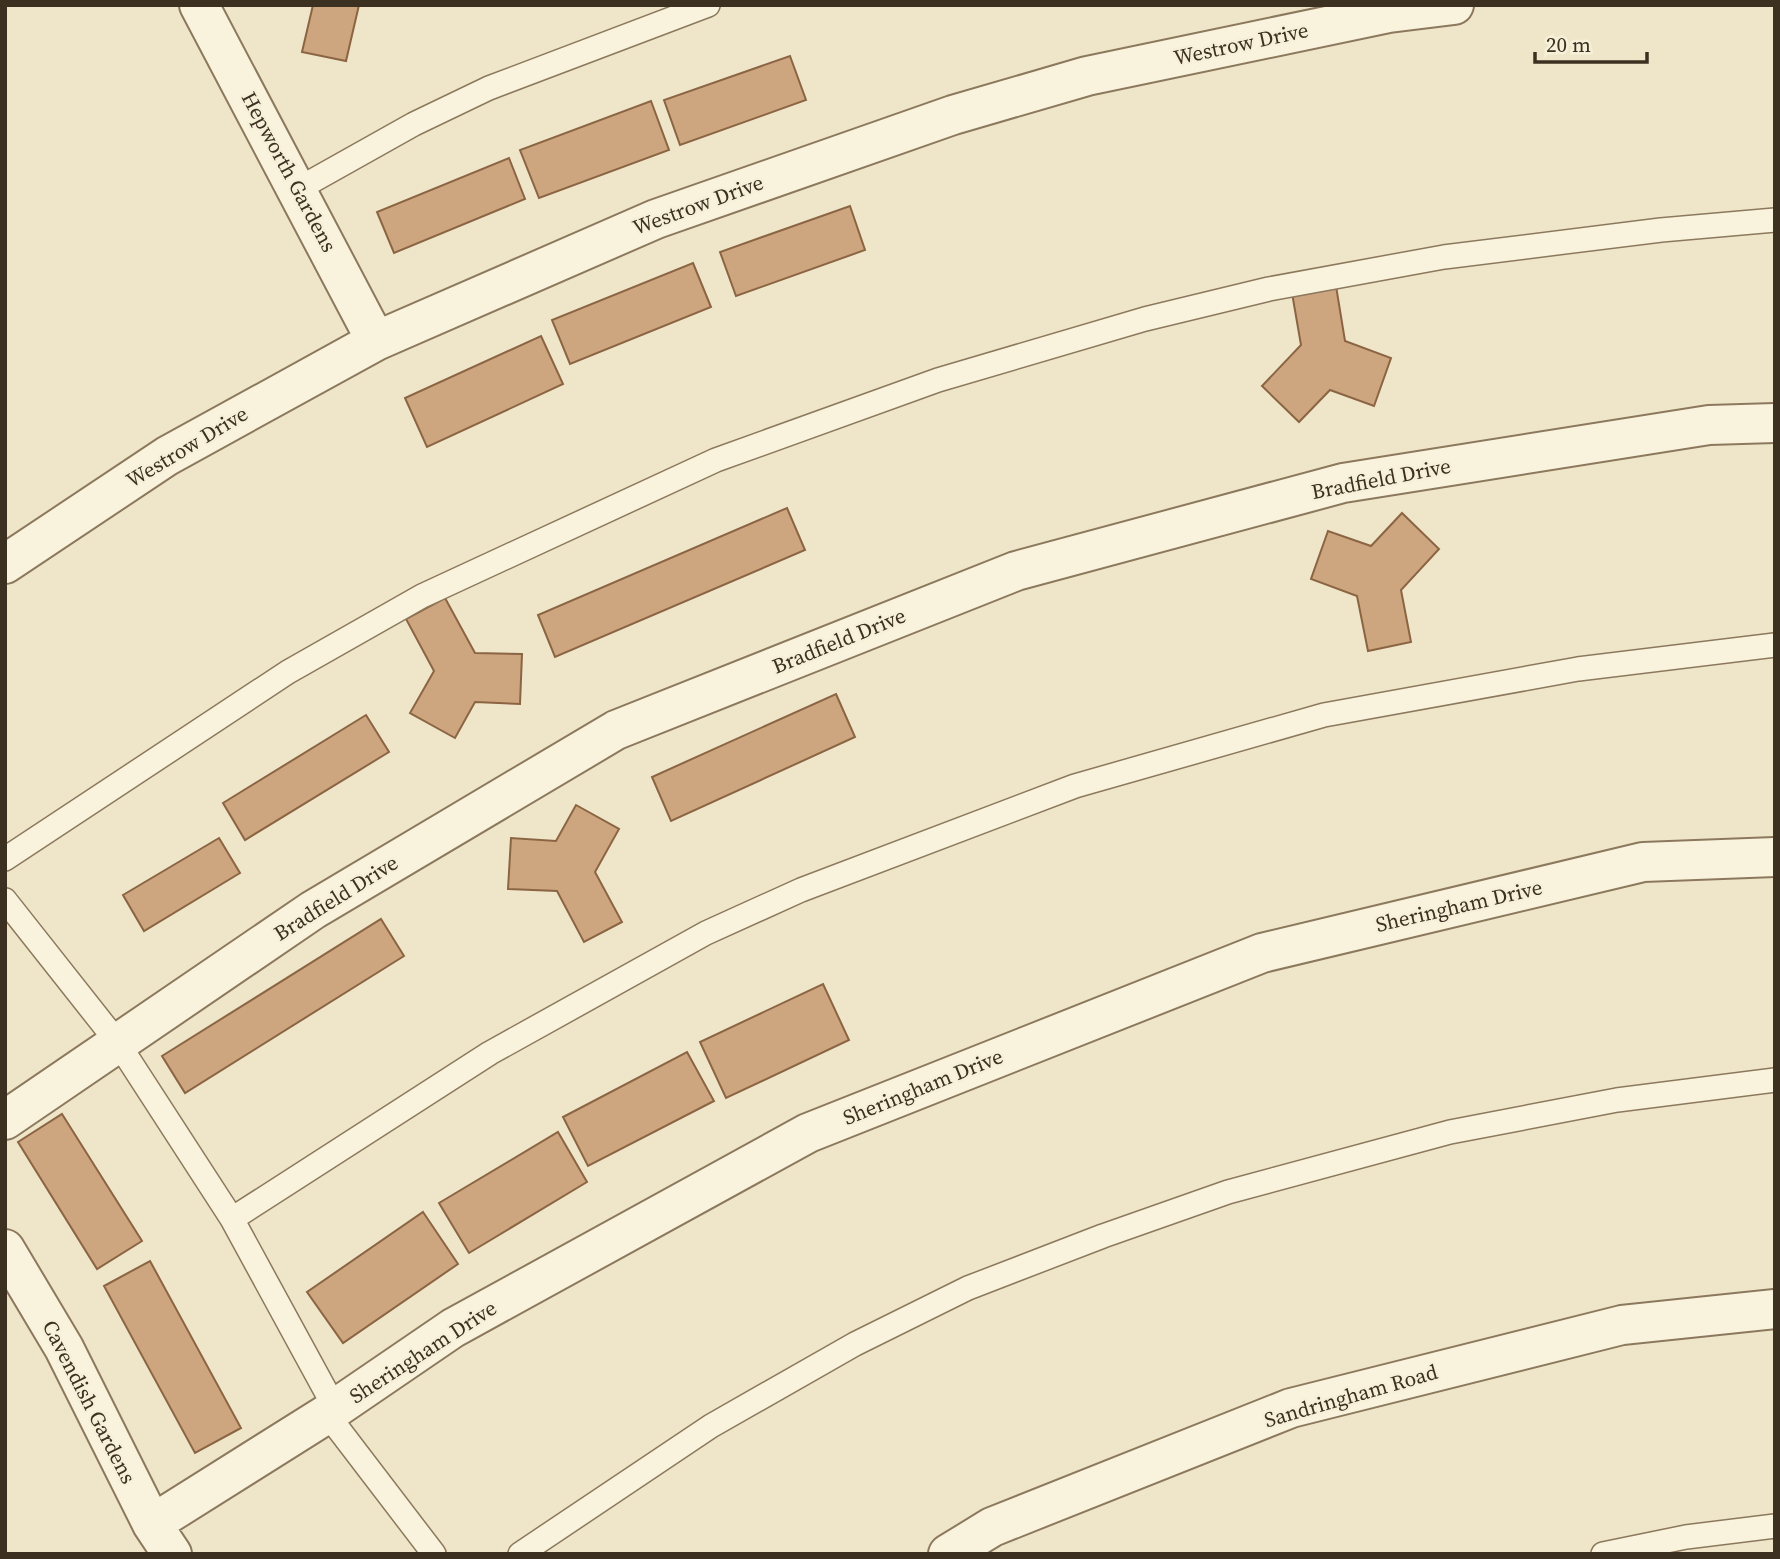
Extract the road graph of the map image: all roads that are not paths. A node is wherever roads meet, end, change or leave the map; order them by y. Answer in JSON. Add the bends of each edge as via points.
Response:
{"nodes":[{"id":1,"x":200,"y":5,"type":"edge"},
{"id":2,"x":708,"y":5,"type":"edge"},
{"id":3,"x":1454,"y":5,"type":"edge"},
{"id":4,"x":298,"y":189,"type":"junction"},
{"id":5,"x":1775,"y":220,"type":"edge"},
{"id":6,"x":376,"y":341,"type":"junction"},
{"id":7,"x":1775,"y":423,"type":"edge"},
{"id":8,"x":5,"y":564,"type":"edge"},
{"id":9,"x":1775,"y":645,"type":"edge"},
{"id":10,"x":1775,"y":857,"type":"edge"},
{"id":11,"x":5,"y":859,"type":"edge"},
{"id":12,"x":5,"y":900,"type":"edge"},
{"id":13,"x":118,"y":1043,"type":"junction"},
{"id":14,"x":1775,"y":1080,"type":"edge"},
{"id":15,"x":5,"y":1119,"type":"edge"},
{"id":16,"x":232,"y":1219,"type":"junction"},
{"id":17,"x":5,"y":1249,"type":"edge"},
{"id":18,"x":1775,"y":1309,"type":"edge"},
{"id":19,"x":331,"y":1411,"type":"junction"},
{"id":20,"x":1775,"y":1526,"type":"edge"},
{"id":21,"x":162,"y":1539,"type":"edge"},
{"id":22,"x":434,"y":1554,"type":"edge"},
{"id":23,"x":520,"y":1554,"type":"edge"},
{"id":24,"x":948,"y":1554,"type":"edge"},
{"id":25,"x":1603,"y":1554,"type":"edge"}],
"edges":[{"from":1,"to":4,"type":"street","name":"Hepworth Gardens"},
{"from":2,"to":4,"type":"lane","via":[[489,88]]},
{"from":3,"to":6,"type":"street","name":"Westrow Drive","via":[[1389,13],[1087,76],[953,115],[656,219]]},
{"from":4,"to":6,"type":"street","name":"Hepworth Gardens"},
{"from":5,"to":11,"type":"lane","via":[[1444,257],[1269,289],[1145,318],[938,380],[716,460],[422,596],[288,672]]},
{"from":6,"to":8,"type":"street","name":"Westrow Drive","via":[[167,456]]},
{"from":7,"to":13,"type":"street","name":"Bradfield Drive","via":[[1709,425],[1343,483],[1016,572],[616,730],[313,910]]},
{"from":9,"to":16,"type":"lane","via":[[1578,668],[1324,715],[1037,800],[801,890],[706,933],[489,1053]]},
{"from":10,"to":19,"type":"street","name":"Sheringham Drive","via":[[1643,862],[1262,953],[808,1133],[453,1328]]},
{"from":12,"to":13,"type":"lane"},
{"from":13,"to":15,"type":"street","name":"Bradfield Drive"},
{"from":13,"to":16,"type":"lane"},
{"from":14,"to":23,"type":"lane","via":[[1617,1100],[1450,1132],[1228,1192],[1102,1236],[968,1288],[855,1345],[711,1426]]},
{"from":16,"to":19,"type":"lane"},
{"from":17,"to":21,"type":"street","name":"Cavendish Gardens","via":[[64,1348]]},
{"from":18,"to":24,"type":"street","name":"Sandringham Road","via":[[1622,1325],[1291,1409],[992,1527]]},
{"from":19,"to":21,"type":"street","name":"Sheringham Drive"},
{"from":19,"to":22,"type":"lane"},
{"from":20,"to":25,"type":"lane","via":[[1685,1536]]}]}
